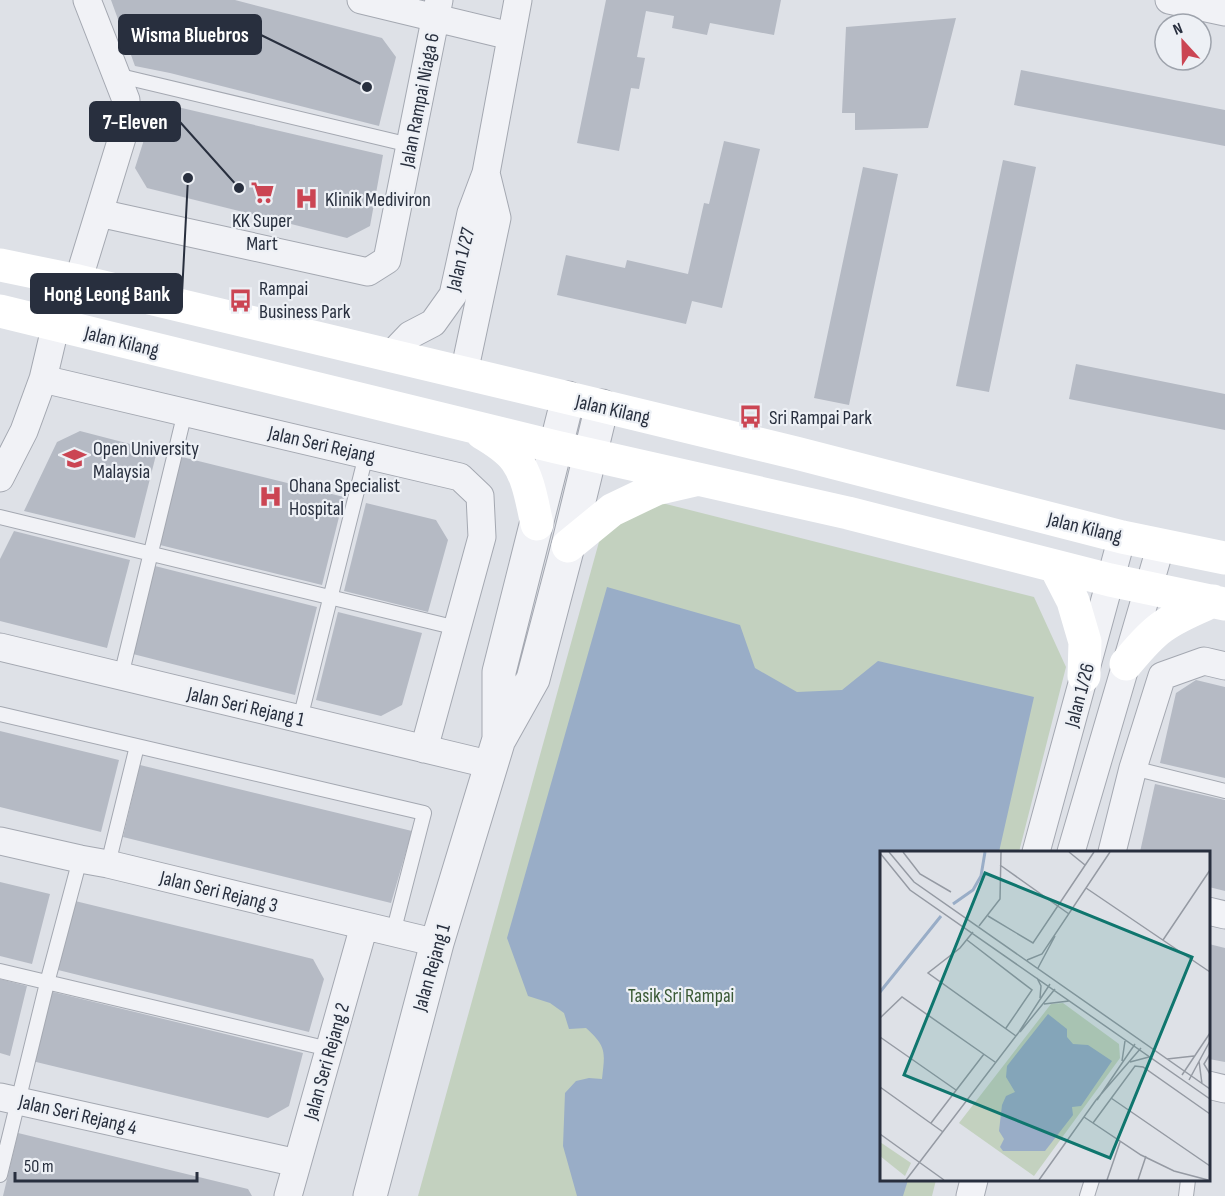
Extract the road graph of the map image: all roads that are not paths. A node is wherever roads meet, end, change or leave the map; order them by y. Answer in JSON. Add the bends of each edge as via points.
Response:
{"nodes":[{"id":1,"x":87,"y":0,"type":"edge"},
{"id":2,"x":361,"y":0,"type":"edge"},
{"id":3,"x":518,"y":0,"type":"edge"},
{"id":4,"x":1169,"y":0,"type":"edge"},
{"id":5,"x":437,"y":9,"type":"edge"},
{"id":6,"x":1225,"y":12,"type":"edge"},
{"id":7,"x":510,"y":36,"type":"junction"},
{"id":8,"x":116,"y":75,"type":"junction"},
{"id":9,"x":410,"y":145,"type":"junction"},
{"id":10,"x":486,"y":173,"type":"junction"},
{"id":11,"x":99,"y":213,"type":"junction"},
{"id":12,"x":0,"y":265,"type":"edge"},
{"id":13,"x":78,"y":281,"type":"junction"},
{"id":14,"x":0,"y":310,"type":"edge"},
{"id":15,"x":56,"y":324,"type":"junction"},
{"id":16,"x":390,"y":356,"type":"junction"},
{"id":17,"x":464,"y":374,"type":"junction"},
{"id":18,"x":43,"y":379,"type":"junction"},
{"id":19,"x":568,"y":398,"type":"junction"},
{"id":20,"x":602,"y":406,"type":"junction"},
{"id":21,"x":185,"y":412,"type":"junction"},
{"id":22,"x":471,"y":426,"type":"junction"},
{"id":23,"x":556,"y":447,"type":"junction"},
{"id":24,"x":591,"y":454,"type":"junction"},
{"id":25,"x":366,"y":455,"type":"junction"},
{"id":26,"x":0,"y":478,"type":"edge"},
{"id":27,"x":699,"y":479,"type":"junction"},
{"id":28,"x":0,"y":517,"type":"edge"},
{"id":29,"x":537,"y":524,"type":"junction"},
{"id":30,"x":1122,"y":537,"type":"junction"},
{"id":31,"x":1161,"y":545,"type":"junction"},
{"id":32,"x":568,"y":546,"type":"junction"},
{"id":33,"x":151,"y":554,"type":"junction"},
{"id":34,"x":1225,"y":558,"type":"edge"},
{"id":35,"x":1055,"y":566,"type":"junction"},
{"id":36,"x":1110,"y":580,"type":"junction"},
{"id":37,"x":1148,"y":588,"type":"junction"},
{"id":38,"x":330,"y":597,"type":"junction"},
{"id":39,"x":1219,"y":602,"type":"edge"},
{"id":40,"x":457,"y":628,"type":"junction"},
{"id":41,"x":0,"y":647,"type":"edge"},
{"id":42,"x":1126,"y":664,"type":"junction"},
{"id":43,"x":1225,"y":666,"type":"edge"},
{"id":44,"x":121,"y":676,"type":"junction"},
{"id":45,"x":1084,"y":676,"type":"junction"},
{"id":46,"x":0,"y":714,"type":"edge"},
{"id":47,"x":300,"y":719,"type":"junction"},
{"id":48,"x":137,"y":746,"type":"junction"},
{"id":49,"x":424,"y":749,"type":"junction"},
{"id":50,"x":495,"y":752,"type":"junction"},
{"id":51,"x":1133,"y":768,"type":"junction"},
{"id":52,"x":1225,"y":790,"type":"edge"},
{"id":53,"x":0,"y":841,"type":"edge"},
{"id":54,"x":1036,"y":851,"type":"edge"},
{"id":55,"x":1071,"y":851,"type":"edge"},
{"id":56,"x":1112,"y":851,"type":"edge"},
{"id":57,"x":80,"y":859,"type":"junction"},
{"id":58,"x":108,"y":864,"type":"junction"},
{"id":59,"x":1210,"y":911,"type":"edge"},
{"id":60,"x":1225,"y":915,"type":"edge"},
{"id":61,"x":364,"y":926,"type":"junction"},
{"id":62,"x":393,"y":933,"type":"junction"},
{"id":63,"x":437,"y":943,"type":"junction"},
{"id":64,"x":0,"y":971,"type":"edge"},
{"id":65,"x":47,"y":983,"type":"junction"},
{"id":66,"x":329,"y":1049,"type":"junction"},
{"id":67,"x":1210,"y":1085,"type":"edge"},
{"id":68,"x":1225,"y":1089,"type":"edge"},
{"id":69,"x":9,"y":1099,"type":"edge"},
{"id":70,"x":297,"y":1163,"type":"junction"},
{"id":71,"x":0,"y":1175,"type":"edge"},
{"id":72,"x":974,"y":1181,"type":"edge"},
{"id":73,"x":1091,"y":1181,"type":"edge"},
{"id":74,"x":1188,"y":1181,"type":"edge"},
{"id":75,"x":288,"y":1196,"type":"edge"},
{"id":76,"x":370,"y":1196,"type":"edge"},
{"id":77,"x":970,"y":1196,"type":"edge"},
{"id":78,"x":1087,"y":1196,"type":"edge"},
{"id":79,"x":1186,"y":1196,"type":"edge"}],
"edges":[{"from":1,"to":8,"type":"street"},
{"from":2,"to":5,"type":"street"},
{"from":3,"to":7,"type":"street","name":"Jalan 1/27"},
{"from":4,"to":6,"type":"street"},
{"from":5,"to":7,"type":"street"},
{"from":5,"to":9,"type":"street","name":"Jalan Rampai Niaga 6"},
{"from":7,"to":10,"type":"street","name":"Jalan 1/27"},
{"from":8,"to":9,"type":"lane"},
{"from":8,"to":11,"type":"street","via":[[126,100],[126,125]]},
{"from":9,"to":11,"type":"street","name":"Jalan Rampai Niaga 6","via":[[387,260],[368,272]]},
{"from":10,"to":16,"type":"street","name":"Jalan 1/27","via":[[471,213],[453,296],[433,323],[410,335]]},
{"from":10,"to":17,"type":"street","name":"Jalan 1/27","via":[[497,218]]},
{"from":11,"to":13,"type":"street"},
{"from":12,"to":13,"type":"main road","name":"Jalan Kilang"},
{"from":13,"to":16,"type":"main road","name":"Jalan Kilang"},
{"from":14,"to":15,"type":"main road","name":"Jalan Kilang"},
{"from":15,"to":18,"type":"street"},
{"from":15,"to":22,"type":"main road","name":"Jalan Kilang"},
{"from":16,"to":17,"type":"main road","name":"Jalan Kilang"},
{"from":17,"to":19,"type":"main road","name":"Jalan Kilang"},
{"from":18,"to":21,"type":"street","name":"Jalan Seri Rejang"},
{"from":18,"to":26,"type":"street","via":[[24,431]]},
{"from":19,"to":20,"type":"main road","name":"Jalan Kilang"},
{"from":19,"to":23,"type":"street","name":"Jalan Rejang 1"},
{"from":20,"to":24,"type":"street","name":"Jalan Rejang 1"},
{"from":20,"to":30,"type":"main road","name":"Jalan Kilang"},
{"from":21,"to":25,"type":"street","name":"Jalan Seri Rejang"},
{"from":21,"to":33,"type":"lane"},
{"from":22,"to":23,"type":"main road","name":"Jalan Kilang"},
{"from":22,"to":29,"type":"main road","via":[[516,459]]},
{"from":23,"to":24,"type":"main road","name":"Jalan Kilang"},
{"from":23,"to":29,"type":"street","name":"Jalan Rejang 1"},
{"from":24,"to":27,"type":"main road","name":"Jalan Kilang"},
{"from":24,"to":32,"type":"street","name":"Jalan Rejang 1"},
{"from":25,"to":38,"type":"lane"},
{"from":25,"to":40,"type":"street","name":"Jalan Seri Rejang","via":[[460,477],[480,496],[482,537]]},
{"from":27,"to":32,"type":"main road","via":[[656,489],[612,510]]},
{"from":27,"to":35,"type":"main road","name":"Jalan Kilang"},
{"from":28,"to":33,"type":"lane"},
{"from":29,"to":50,"type":"street","name":"Jalan Rejang 1","via":[[499,672]]},
{"from":30,"to":31,"type":"main road","name":"Jalan Kilang"},
{"from":30,"to":36,"type":"street","name":"Jalan 1/26"},
{"from":31,"to":34,"type":"main road","name":"Jalan Kilang"},
{"from":31,"to":37,"type":"street","name":"Jalan 1/26"},
{"from":32,"to":50,"type":"street","name":"Jalan Rejang 1","via":[[533,679]]},
{"from":33,"to":38,"type":"lane"},
{"from":33,"to":44,"type":"lane"},
{"from":35,"to":36,"type":"main road","name":"Jalan Kilang"},
{"from":35,"to":45,"type":"main road","via":[[1073,601],[1085,642]]},
{"from":36,"to":37,"type":"main road","name":"Jalan Kilang"},
{"from":36,"to":45,"type":"street","name":"Jalan 1/26"},
{"from":37,"to":39,"type":"main road","name":"Jalan Kilang"},
{"from":37,"to":42,"type":"street","name":"Jalan 1/26"},
{"from":38,"to":40,"type":"lane"},
{"from":38,"to":47,"type":"lane"},
{"from":39,"to":42,"type":"main road","via":[[1161,627]]},
{"from":40,"to":49,"type":"street","name":"Jalan Seri Rejang"},
{"from":41,"to":44,"type":"street","name":"Jalan Seri Rejang 1"},
{"from":42,"to":55,"type":"street","name":"Jalan 1/26"},
{"from":43,"to":51,"type":"street","via":[[1204,661],[1162,676]]},
{"from":44,"to":47,"type":"street","name":"Jalan Seri Rejang 1"},
{"from":45,"to":54,"type":"street","name":"Jalan 1/26"},
{"from":46,"to":48,"type":"lane"},
{"from":47,"to":49,"type":"street","name":"Jalan Seri Rejang 1"},
{"from":48,"to":58,"type":"lane"},
{"from":48,"to":62,"type":"lane","via":[[424,813]]},
{"from":49,"to":50,"type":"street","name":"Jalan Seri Rejang 1"},
{"from":50,"to":63,"type":"street","name":"Jalan Rejang 1"},
{"from":51,"to":52,"type":"lane"},
{"from":51,"to":56,"type":"street"},
{"from":53,"to":57,"type":"street","name":"Jalan Seri Rejang 3"},
{"from":57,"to":58,"type":"street","name":"Jalan Seri Rejang 3"},
{"from":57,"to":65,"type":"lane"},
{"from":58,"to":61,"type":"street","name":"Jalan Seri Rejang 3"},
{"from":59,"to":60,"type":"street"},
{"from":61,"to":62,"type":"street","name":"Jalan Seri Rejang 3"},
{"from":61,"to":66,"type":"street","name":"Jalan Seri Rejang 2"},
{"from":62,"to":63,"type":"street","name":"Jalan Seri Rejang 3"},
{"from":63,"to":76,"type":"street","name":"Jalan Rejang 1"},
{"from":64,"to":65,"type":"lane"},
{"from":65,"to":66,"type":"lane"},
{"from":65,"to":69,"type":"lane"},
{"from":66,"to":70,"type":"street","name":"Jalan Seri Rejang 2"},
{"from":67,"to":68,"type":"street"},
{"from":69,"to":70,"type":"street","name":"Jalan Seri Rejang 4"},
{"from":69,"to":71,"type":"lane"},
{"from":70,"to":75,"type":"street","name":"Jalan Seri Rejang 2"},
{"from":72,"to":77,"type":"street"},
{"from":73,"to":78,"type":"lane"},
{"from":74,"to":79,"type":"lane"}]}
